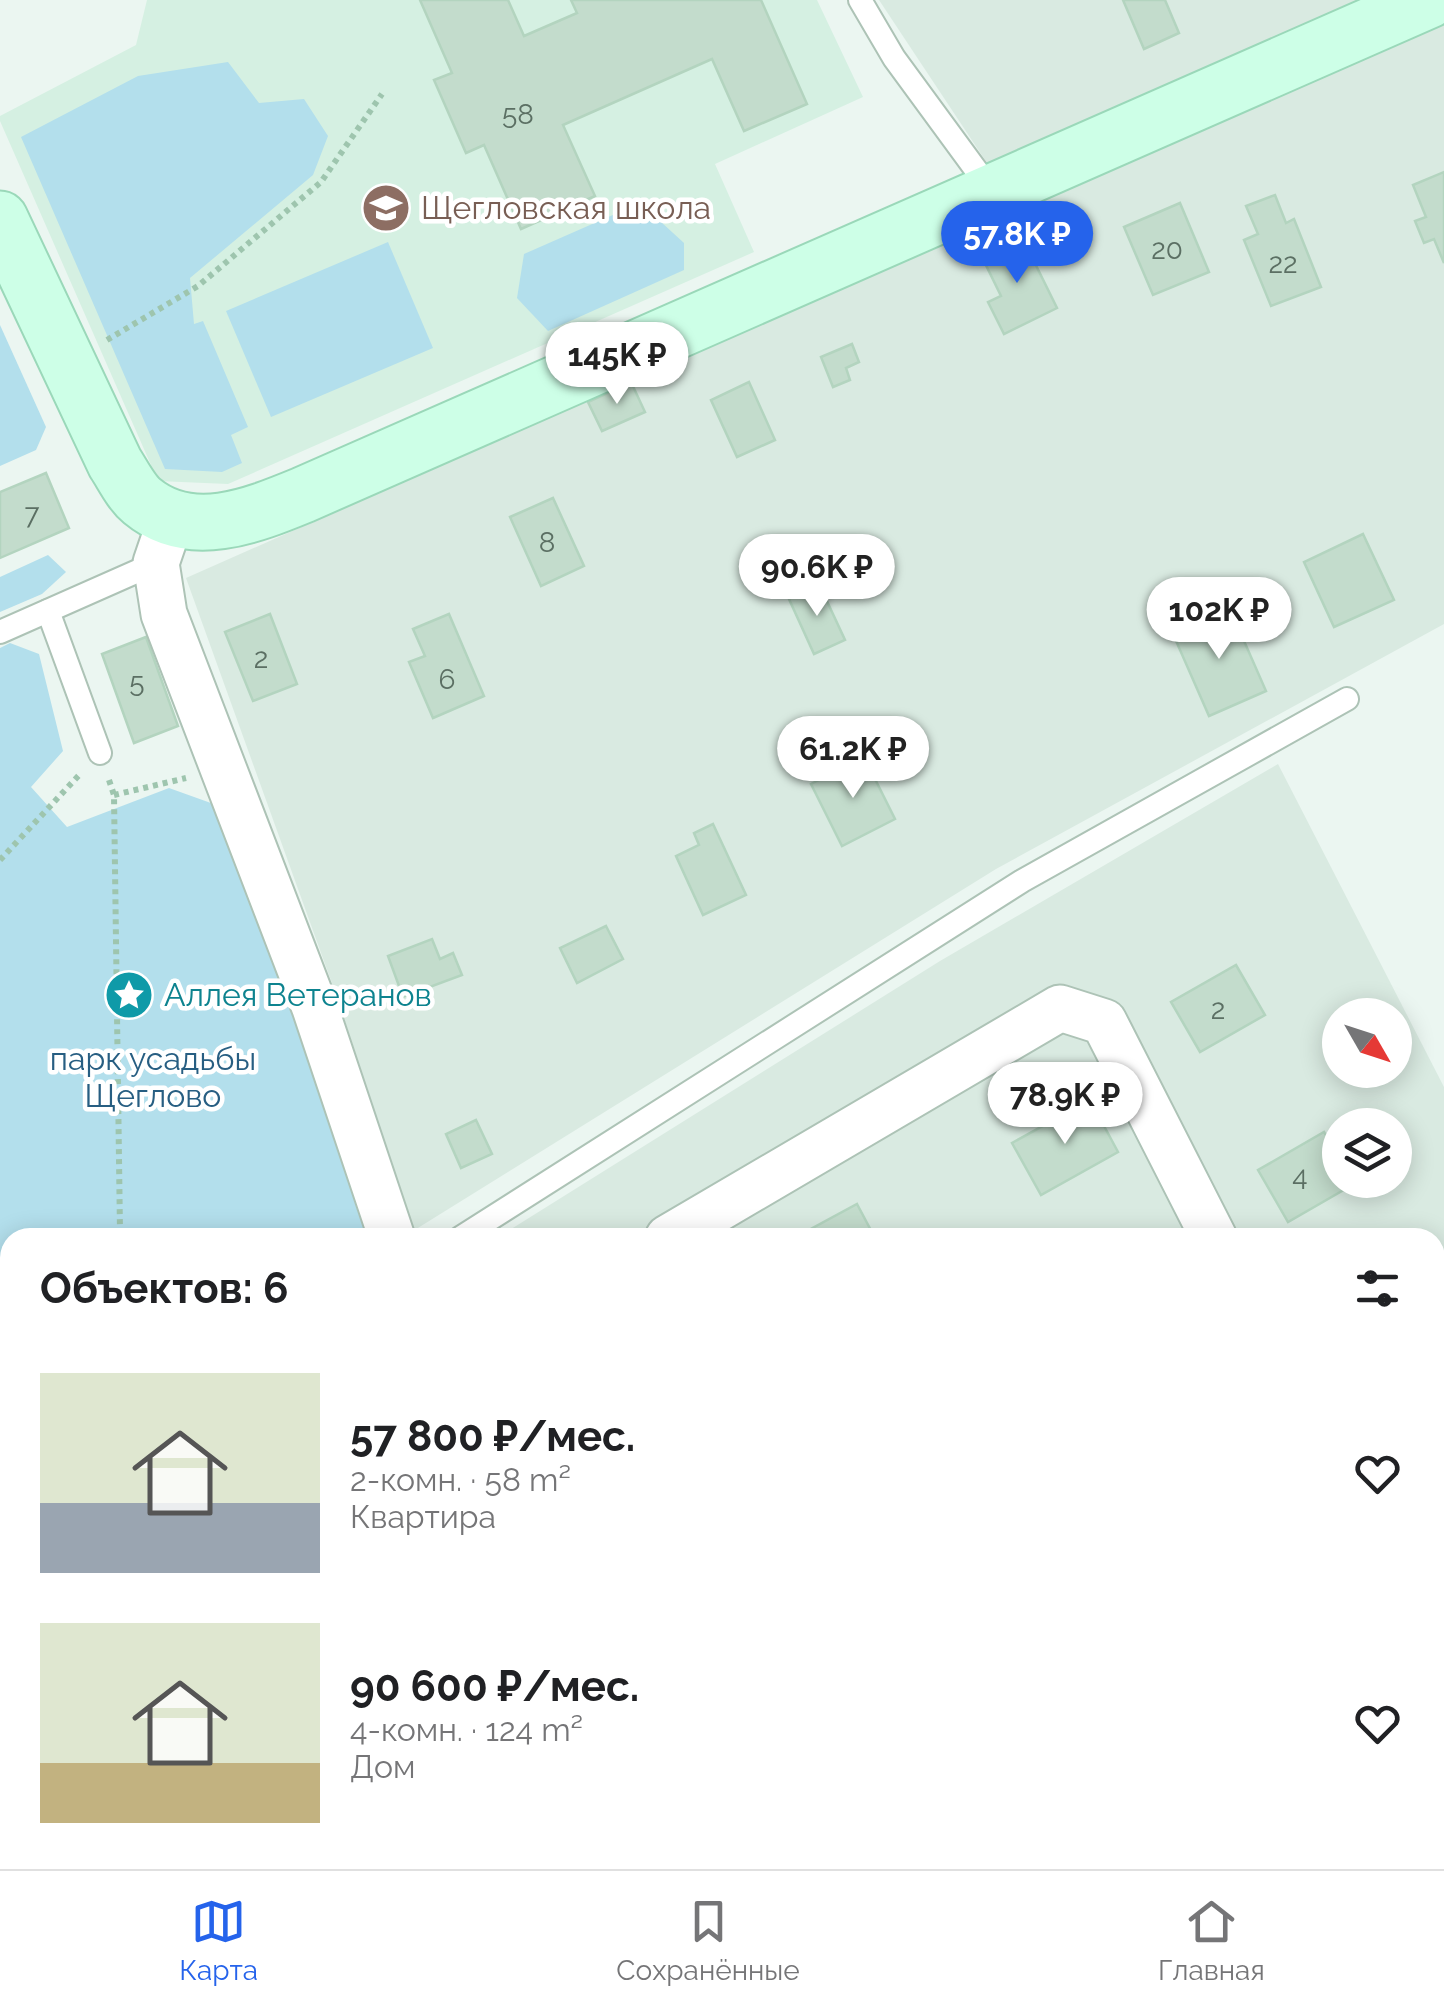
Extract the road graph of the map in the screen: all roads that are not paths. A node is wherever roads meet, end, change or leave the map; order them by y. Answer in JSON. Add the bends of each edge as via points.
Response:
{"nodes":[{"id":1,"x":860,"y":0,"type":"edge"},
{"id":2,"x":1429,"y":0,"type":"edge"},
{"id":3,"x":994,"y":193,"type":"junction"},
{"id":4,"x":0,"y":219,"type":"edge"},
{"id":5,"x":164,"y":541,"type":"junction"},
{"id":6,"x":48,"y":611,"type":"junction"},
{"id":7,"x":0,"y":632,"type":"edge"},
{"id":8,"x":1347,"y":698,"type":"dead end"},
{"id":9,"x":100,"y":752,"type":"road end"},
{"id":10,"x":389,"y":1228,"type":"edge"},
{"id":11,"x":476,"y":1228,"type":"edge"},
{"id":12,"x":685,"y":1228,"type":"edge"},
{"id":13,"x":1209,"y":1228,"type":"edge"}],
"edges":[{"from":1,"to":3,"type":"lane","via":[[894,58]]},
{"from":2,"to":3,"type":"main road"},
{"from":3,"to":5,"type":"main road","via":[[266,510]]},
{"from":4,"to":5,"type":"main road","via":[[115,463]]},
{"from":5,"to":6,"type":"lane"},
{"from":5,"to":10,"type":"street","via":[[164,614],[315,1008]]},
{"from":6,"to":7,"type":"lane"},
{"from":6,"to":9,"type":"lane"},
{"from":8,"to":11,"type":"lane","via":[[1022,881]]},
{"from":12,"to":13,"type":"street","via":[[1060,1008],[1104,1022]]}]}
